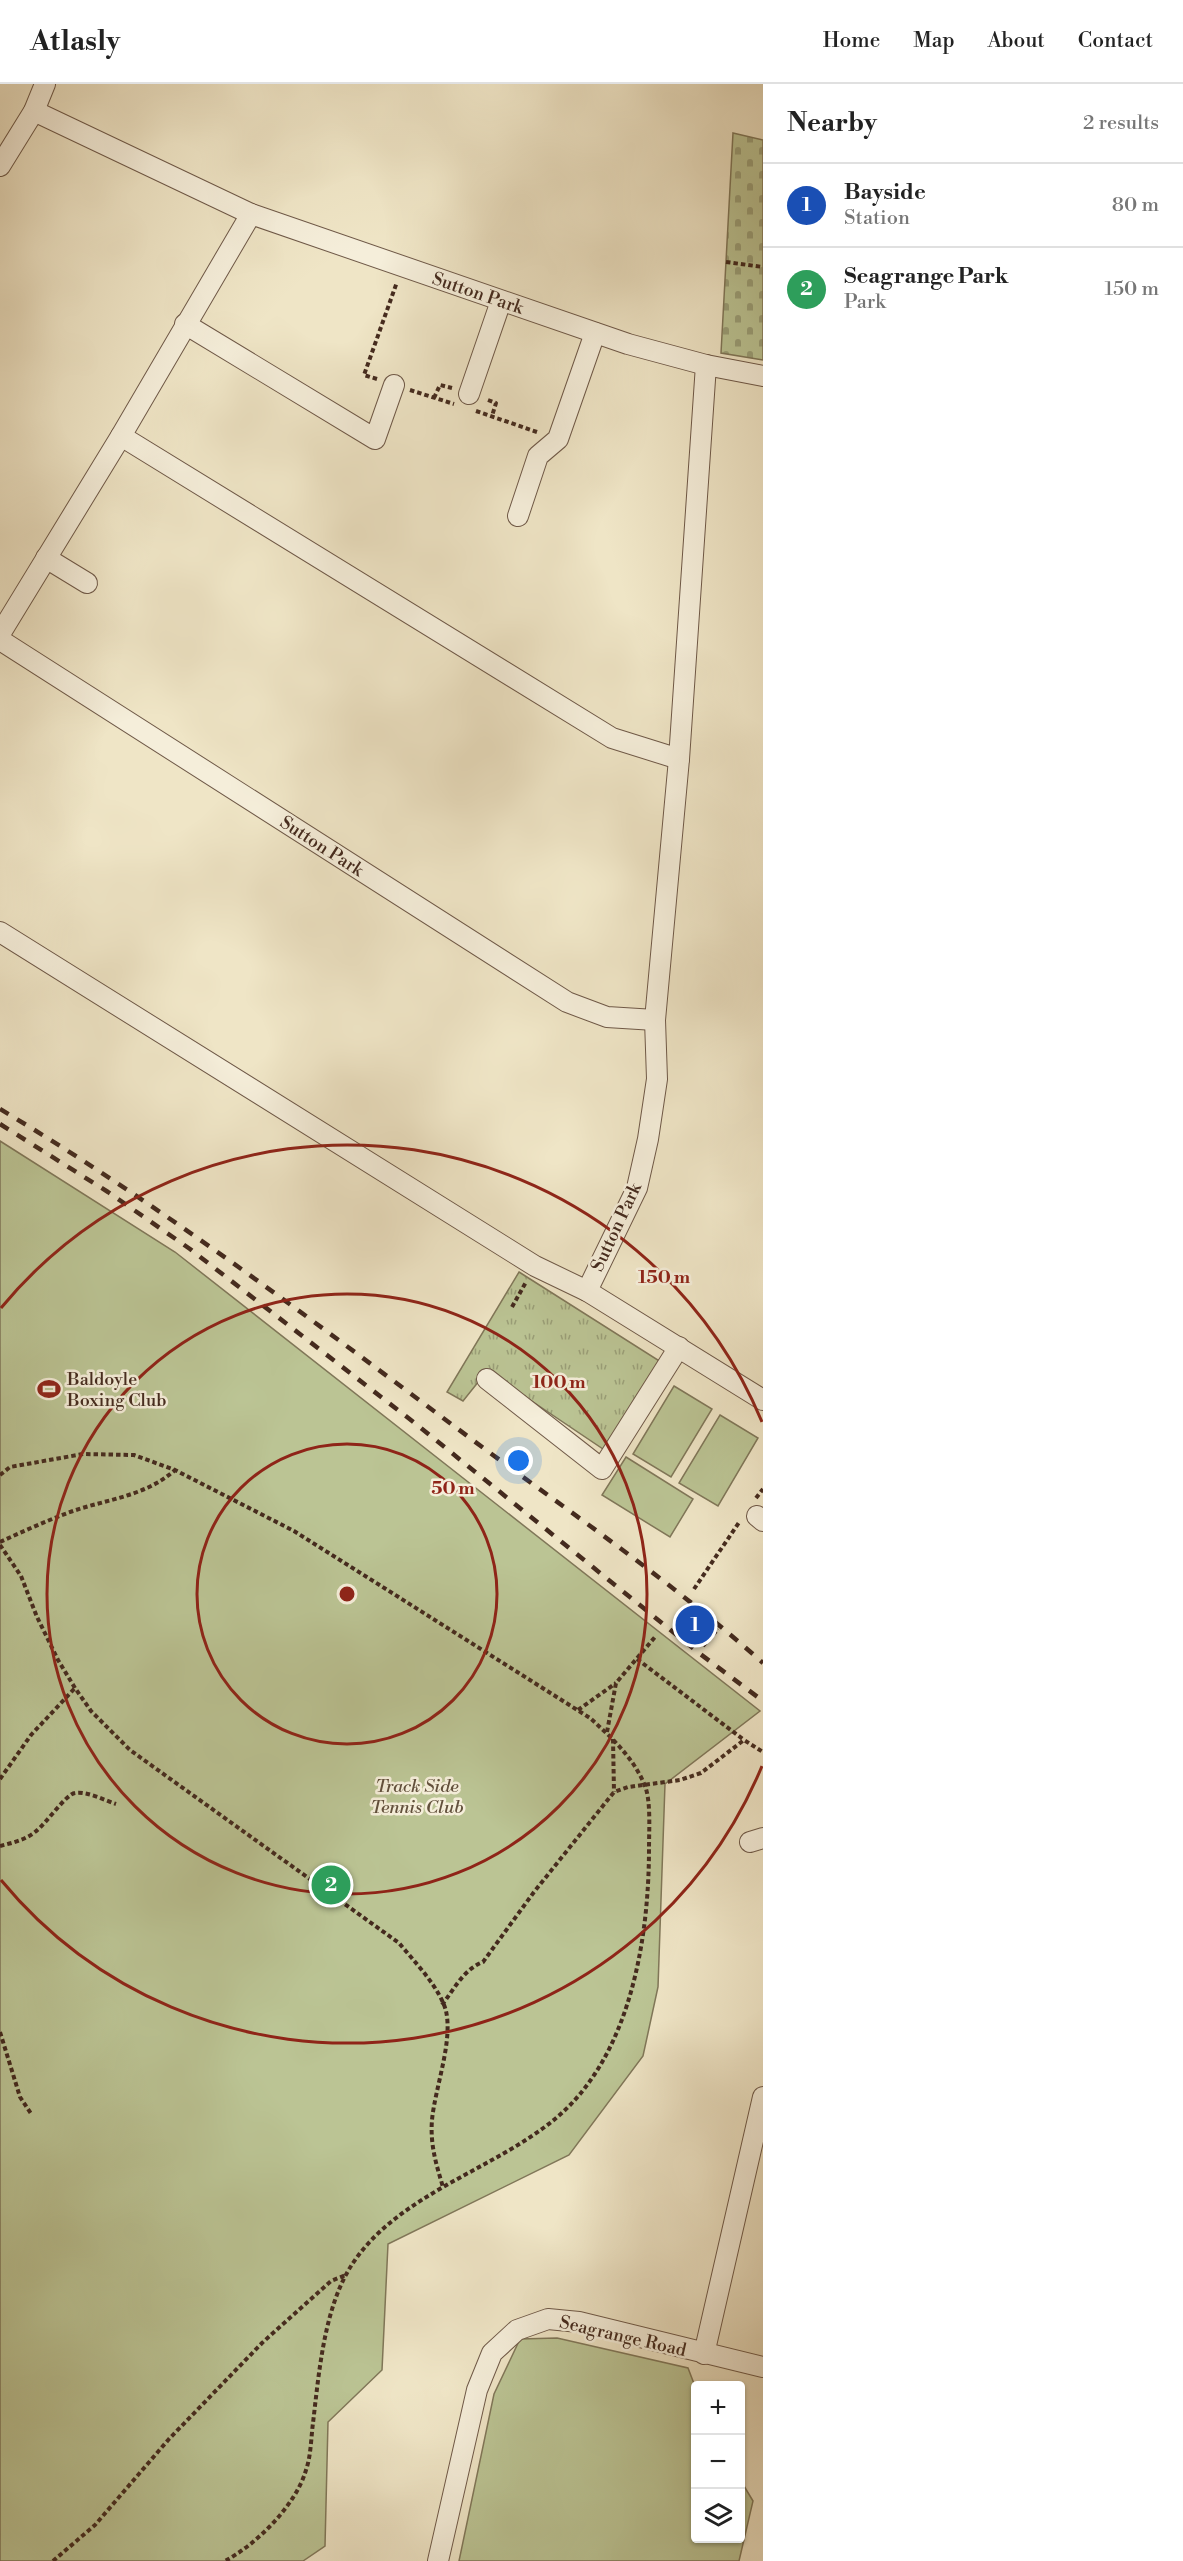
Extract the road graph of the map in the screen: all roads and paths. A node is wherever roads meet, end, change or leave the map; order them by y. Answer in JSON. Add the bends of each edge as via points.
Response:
{"nodes":[{"id":1,"x":45,"y":84,"type":"edge"},
{"id":2,"x":34,"y":111,"type":"junction"},
{"id":3,"x":0,"y":166,"type":"edge"},
{"id":4,"x":251,"y":214,"type":"junction"},
{"id":5,"x":726,"y":262,"type":"dead end"},
{"id":6,"x":402,"y":267,"type":"junction"},
{"id":7,"x":763,"y":267,"type":"edge"},
{"id":8,"x":501,"y":301,"type":"junction"},
{"id":9,"x":184,"y":324,"type":"junction"},
{"id":10,"x":595,"y":333,"type":"junction"},
{"id":11,"x":706,"y":365,"type":"junction"},
{"id":12,"x":763,"y":376,"type":"edge"},
{"id":13,"x":394,"y":385,"type":"junction"},
{"id":14,"x":468,"y":404,"type":"junction"},
{"id":15,"x":121,"y":436,"type":"junction"},
{"id":16,"x":558,"y":439,"type":"junction"},
{"id":17,"x":518,"y":516,"type":"dead end"},
{"id":18,"x":46,"y":558,"type":"junction"},
{"id":19,"x":87,"y":583,"type":"dead end"},
{"id":20,"x":0,"y":634,"type":"edge"},
{"id":21,"x":0,"y":640,"type":"edge"},
{"id":22,"x":679,"y":759,"type":"junction"},
{"id":23,"x":0,"y":932,"type":"edge"},
{"id":24,"x":655,"y":1020,"type":"junction"},
{"id":25,"x":535,"y":1266,"type":"junction"},
{"id":26,"x":587,"y":1291,"type":"junction"},
{"id":27,"x":512,"y":1307,"type":"dead end"},
{"id":28,"x":679,"y":1347,"type":"junction"},
{"id":29,"x":487,"y":1379,"type":"dead end"},
{"id":30,"x":763,"y":1400,"type":"edge"},
{"id":31,"x":175,"y":1470,"type":"junction"},
{"id":32,"x":0,"y":1475,"type":"edge"},
{"id":33,"x":763,"y":1489,"type":"edge"},
{"id":34,"x":754,"y":1515,"type":"edge"},
{"id":35,"x":0,"y":1544,"type":"edge"},
{"id":36,"x":694,"y":1589,"type":"dead end"},
{"id":37,"x":708,"y":1628,"type":"dead end"},
{"id":38,"x":718,"y":1629,"type":"dead end"},
{"id":39,"x":714,"y":1633,"type":"junction"},
{"id":40,"x":655,"y":1637,"type":"dead end"},
{"id":41,"x":703,"y":1646,"type":"dead end"},
{"id":42,"x":637,"y":1659,"type":"junction"},
{"id":43,"x":616,"y":1683,"type":"junction"},
{"id":44,"x":75,"y":1688,"type":"junction"},
{"id":45,"x":578,"y":1710,"type":"junction"},
{"id":46,"x":607,"y":1733,"type":"junction"},
{"id":47,"x":613,"y":1738,"type":"junction"},
{"id":48,"x":744,"y":1740,"type":"junction"},
{"id":49,"x":763,"y":1752,"type":"edge"},
{"id":50,"x":0,"y":1779,"type":"edge"},
{"id":51,"x":645,"y":1787,"type":"junction"},
{"id":52,"x":614,"y":1792,"type":"junction"},
{"id":53,"x":116,"y":1804,"type":"dead end"},
{"id":54,"x":0,"y":1846,"type":"edge"},
{"id":55,"x":442,"y":2005,"type":"junction"},
{"id":56,"x":0,"y":2032,"type":"edge"},
{"id":57,"x":763,"y":2097,"type":"edge"},
{"id":58,"x":32,"y":2115,"type":"dead end"},
{"id":59,"x":443,"y":2187,"type":"junction"},
{"id":60,"x":347,"y":2275,"type":"junction"},
{"id":61,"x":704,"y":2354,"type":"junction"},
{"id":62,"x":763,"y":2367,"type":"edge"},
{"id":63,"x":53,"y":2561,"type":"edge"},
{"id":64,"x":225,"y":2561,"type":"edge"},
{"id":65,"x":438,"y":2561,"type":"edge"}],
"edges":[{"from":1,"to":2,"type":"street"},
{"from":2,"to":3,"type":"street"},
{"from":2,"to":4,"type":"street","name":"Sutton Park"},
{"from":4,"to":6,"type":"street","name":"Sutton Park"},
{"from":4,"to":9,"type":"street"},
{"from":5,"to":7,"type":"path"},
{"from":6,"to":8,"type":"street","name":"Sutton Park"},
{"from":6,"to":13,"type":"path","via":[[364,375]]},
{"from":8,"to":10,"type":"street","name":"Sutton Park"},
{"from":8,"to":14,"type":"street"},
{"from":9,"to":13,"type":"street","via":[[375,439]]},
{"from":9,"to":15,"type":"street"},
{"from":10,"to":11,"type":"street","name":"Sutton Park"},
{"from":10,"to":16,"type":"street"},
{"from":11,"to":12,"type":"street","name":"Sutton Park"},
{"from":11,"to":22,"type":"street","name":"Sutton Park"},
{"from":13,"to":14,"type":"path"},
{"from":14,"to":16,"type":"path"},
{"from":15,"to":18,"type":"street"},
{"from":15,"to":22,"type":"street","via":[[612,738]]},
{"from":16,"to":17,"type":"street","via":[[538,456]]},
{"from":18,"to":19,"type":"street"},
{"from":18,"to":20,"type":"street"},
{"from":21,"to":24,"type":"street","name":"Sutton Park","via":[[567,1002],[607,1017]]},
{"from":22,"to":24,"type":"street","name":"Sutton Park"},
{"from":23,"to":25,"type":"street","name":"Sutton Park"},
{"from":24,"to":26,"type":"street","name":"Sutton Park","via":[[657,1079],[638,1188]]},
{"from":25,"to":26,"type":"street","name":"Sutton Park"},
{"from":25,"to":27,"type":"path"},
{"from":26,"to":28,"type":"street","name":"Sutton Park"},
{"from":28,"to":29,"type":"street","via":[[602,1469]]},
{"from":28,"to":30,"type":"street","name":"Sutton Park"},
{"from":31,"to":32,"type":"path","via":[[134,1455],[82,1454],[10,1467]]},
{"from":31,"to":35,"type":"path","via":[[140,1492],[72,1511]]},
{"from":31,"to":45,"type":"path","via":[[294,1531]]},
{"from":33,"to":34,"type":"path"},
{"from":34,"to":36,"type":"path"},
{"from":35,"to":44,"type":"path","via":[[21,1575],[37,1617]]},
{"from":37,"to":39,"type":"path"},
{"from":38,"to":39,"type":"path"},
{"from":39,"to":41,"type":"path"},
{"from":40,"to":42,"type":"path"},
{"from":42,"to":43,"type":"path"},
{"from":42,"to":48,"type":"path"},
{"from":43,"to":45,"type":"path"},
{"from":43,"to":46,"type":"path"},
{"from":44,"to":50,"type":"path","via":[[31,1735]]},
{"from":44,"to":55,"type":"path","via":[[91,1711],[130,1749],[399,1943],[425,1973]]},
{"from":45,"to":46,"type":"path"},
{"from":46,"to":47,"type":"path"},
{"from":47,"to":51,"type":"path"},
{"from":47,"to":52,"type":"path"},
{"from":48,"to":49,"type":"path"},
{"from":48,"to":51,"type":"path","via":[[701,1773]]},
{"from":51,"to":52,"type":"path"},
{"from":51,"to":59,"type":"path","via":[[649,1897],[633,1982],[616,2035],[596,2074],[556,2118],[530,2138]]},
{"from":52,"to":55,"type":"path","via":[[483,1962],[463,1977]]},
{"from":53,"to":54,"type":"path","via":[[77,1792],[68,1795],[34,1833]]},
{"from":55,"to":59,"type":"path","via":[[446,2011],[446,2046],[432,2121],[432,2150]]},
{"from":56,"to":58,"type":"path","via":[[20,2097]]},
{"from":57,"to":61,"type":"street"},
{"from":59,"to":60,"type":"path","via":[[372,2240]]},
{"from":60,"to":63,"type":"path","via":[[331,2281],[247,2359],[169,2439],[95,2525]]},
{"from":60,"to":64,"type":"path","via":[[330,2318],[307,2469],[293,2499],[244,2551]]},
{"from":61,"to":62,"type":"street","name":"Seagrange Road"},
{"from":61,"to":65,"type":"street","name":"Seagrange Road","via":[[579,2322],[548,2319],[517,2331],[492,2353],[477,2390]]}]}
